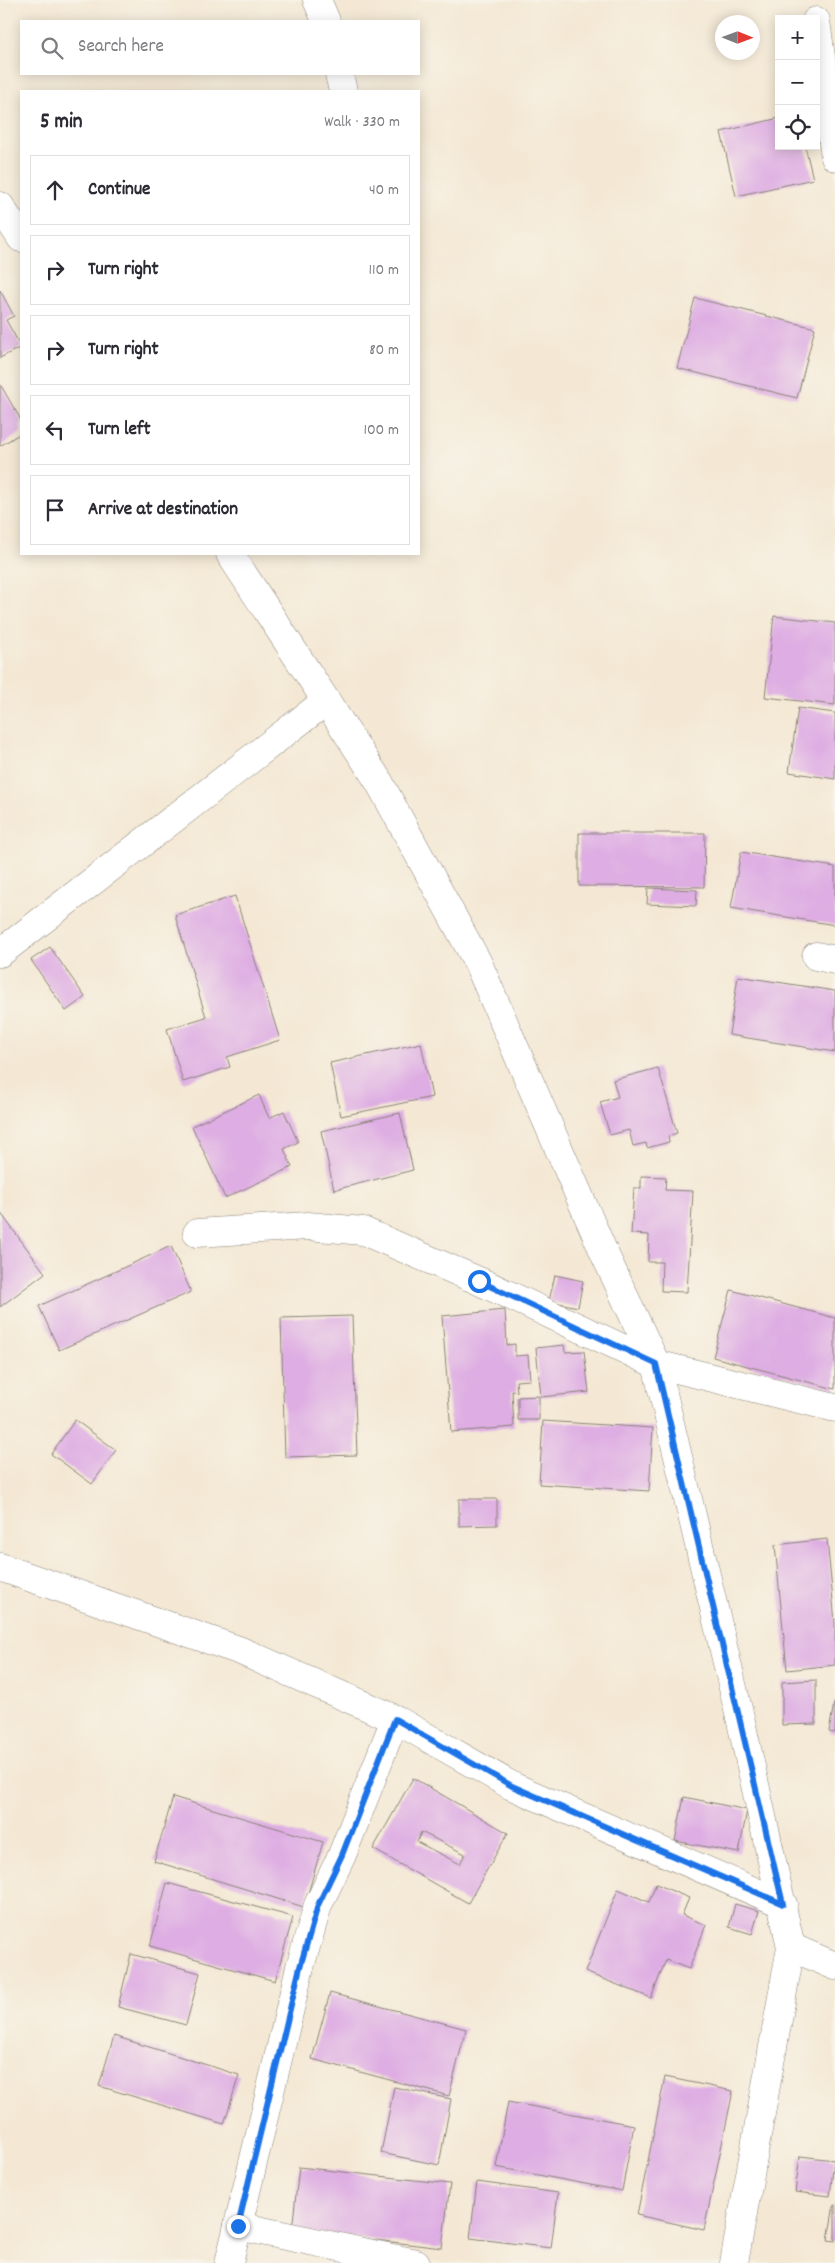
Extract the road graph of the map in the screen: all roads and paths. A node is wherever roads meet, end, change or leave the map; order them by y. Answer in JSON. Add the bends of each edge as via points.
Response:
{"nodes":[{"id":1,"x":317,"y":0,"type":"edge"},
{"id":2,"x":813,"y":0,"type":"edge"},
{"id":3,"x":815,"y":15,"type":"edge"},
{"id":4,"x":326,"y":20,"type":"edge"},
{"id":5,"x":820,"y":49,"type":"edge"},
{"id":6,"x":339,"y":75,"type":"edge"},
{"id":7,"x":343,"y":90,"type":"edge"},
{"id":8,"x":835,"y":157,"type":"edge"},
{"id":9,"x":0,"y":206,"type":"edge"},
{"id":10,"x":20,"y":236,"type":"edge"},
{"id":11,"x":232,"y":555,"type":"edge"},
{"id":12,"x":326,"y":701,"type":"junction"},
{"id":13,"x":0,"y":953,"type":"edge"},
{"id":14,"x":197,"y":1233,"type":"dead end"},
{"id":15,"x":656,"y":1364,"type":"junction"},
{"id":16,"x":835,"y":1408,"type":"edge"},
{"id":17,"x":0,"y":1568,"type":"edge"},
{"id":18,"x":395,"y":1719,"type":"junction"},
{"id":19,"x":783,"y":1904,"type":"junction"},
{"id":20,"x":791,"y":1947,"type":"junction"},
{"id":21,"x":835,"y":1966,"type":"edge"},
{"id":22,"x":238,"y":2226,"type":"junction"},
{"id":23,"x":229,"y":2263,"type":"edge"},
{"id":24,"x":416,"y":2263,"type":"edge"},
{"id":25,"x":734,"y":2263,"type":"edge"}],
"edges":[{"from":1,"to":4,"type":"street"},
{"from":2,"to":3,"type":"street"},
{"from":5,"to":8,"type":"street"},
{"from":6,"to":7,"type":"street"},
{"from":9,"to":10,"type":"street"},
{"from":11,"to":12,"type":"street"},
{"from":12,"to":13,"type":"street"},
{"from":12,"to":15,"type":"street","via":[[378,780],[478,963]]},
{"from":14,"to":15,"type":"street","via":[[308,1226],[363,1231]]},
{"from":15,"to":16,"type":"street"},
{"from":15,"to":19,"type":"street"},
{"from":17,"to":18,"type":"street","via":[[241,1651]]},
{"from":18,"to":19,"type":"street","via":[[512,1786]]},
{"from":18,"to":22,"type":"street","via":[[342,1855],[318,1905]]},
{"from":19,"to":20,"type":"street"},
{"from":20,"to":21,"type":"street"},
{"from":20,"to":25,"type":"street"},
{"from":22,"to":23,"type":"street"},
{"from":22,"to":24,"type":"street"}]}
